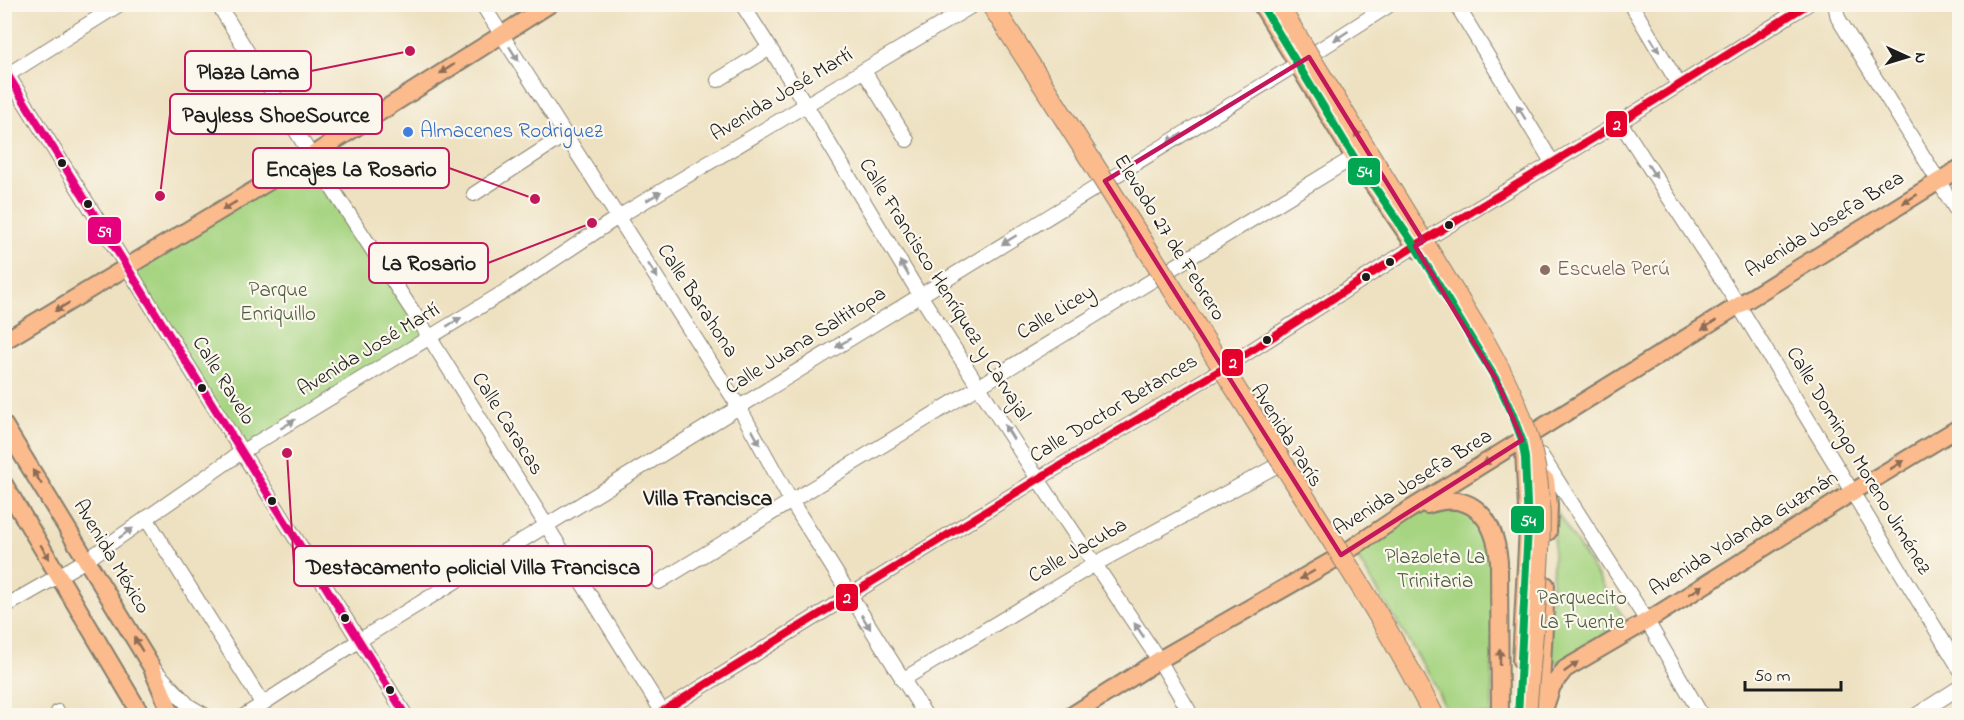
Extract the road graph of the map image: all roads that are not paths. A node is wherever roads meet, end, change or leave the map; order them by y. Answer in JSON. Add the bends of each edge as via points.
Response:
{"nodes":[{"id":1,"x":120,"y":4,"type":"edge"},
{"id":2,"x":218,"y":4,"type":"edge"},
{"id":3,"x":482,"y":4,"type":"edge"},
{"id":4,"x":550,"y":4,"type":"edge"},
{"id":5,"x":742,"y":4,"type":"edge"},
{"id":6,"x":975,"y":4,"type":"edge"},
{"id":7,"x":985,"y":4,"type":"edge"},
{"id":8,"x":992,"y":4,"type":"edge"},
{"id":9,"x":1262,"y":4,"type":"edge"},
{"id":10,"x":1277,"y":4,"type":"edge"},
{"id":11,"x":1391,"y":4,"type":"edge"},
{"id":12,"x":1456,"y":4,"type":"edge"},
{"id":13,"x":1631,"y":4,"type":"edge"},
{"id":14,"x":1808,"y":4,"type":"edge"},
{"id":15,"x":1835,"y":4,"type":"edge"},
{"id":16,"x":501,"y":34,"type":"junction"},
{"id":17,"x":770,"y":48,"type":"junction"},
{"id":18,"x":1297,"y":64,"type":"junction"},
{"id":19,"x":864,"y":70,"type":"junction"},
{"id":20,"x":6,"y":74,"type":"edge"},
{"id":21,"x":718,"y":80,"type":"dead end"},
{"id":22,"x":1679,"y":85,"type":"junction"},
{"id":23,"x":806,"y":105,"type":"junction"},
{"id":24,"x":1620,"y":122,"type":"junction"},
{"id":25,"x":566,"y":135,"type":"junction"},
{"id":26,"x":906,"y":140,"type":"dead end"},
{"id":27,"x":311,"y":156,"type":"junction"},
{"id":28,"x":1354,"y":157,"type":"junction"},
{"id":29,"x":1552,"y":162,"type":"junction"},
{"id":30,"x":1959,"y":168,"type":"edge"},
{"id":31,"x":1938,"y":181,"type":"junction"},
{"id":32,"x":1102,"y":183,"type":"junction"},
{"id":33,"x":474,"y":194,"type":"dead end"},
{"id":34,"x":1959,"y":216,"type":"edge"},
{"id":35,"x":618,"y":217,"type":"junction"},
{"id":36,"x":1415,"y":246,"type":"junction"},
{"id":37,"x":127,"y":268,"type":"junction"},
{"id":38,"x":1159,"y":275,"type":"junction"},
{"id":39,"x":920,"y":295,"type":"junction"},
{"id":40,"x":1739,"y":306,"type":"junction"},
{"id":41,"x":429,"y":337,"type":"junction"},
{"id":42,"x":4,"y":341,"type":"edge"},
{"id":43,"x":1218,"y":371,"type":"junction"},
{"id":44,"x":979,"y":385,"type":"junction"},
{"id":45,"x":740,"y":407,"type":"junction"},
{"id":46,"x":4,"y":425,"type":"edge"},
{"id":47,"x":1959,"y":427,"type":"edge"},
{"id":48,"x":1527,"y":437,"type":"junction"},
{"id":49,"x":243,"y":451,"type":"junction"},
{"id":50,"x":1541,"y":455,"type":"junction"},
{"id":51,"x":1278,"y":465,"type":"junction"},
{"id":52,"x":1038,"y":479,"type":"junction"},
{"id":53,"x":4,"y":484,"type":"edge"},
{"id":54,"x":1851,"y":493,"type":"junction"},
{"id":55,"x":791,"y":501,"type":"junction"},
{"id":56,"x":1404,"y":513,"type":"junction"},
{"id":57,"x":146,"y":518,"type":"junction"},
{"id":58,"x":546,"y":526,"type":"junction"},
{"id":59,"x":1336,"y":558,"type":"junction"},
{"id":60,"x":88,"y":559,"type":"junction"},
{"id":61,"x":1095,"y":564,"type":"junction"},
{"id":62,"x":60,"y":576,"type":"junction"},
{"id":63,"x":659,"y":582,"type":"dead end"},
{"id":64,"x":850,"y":596,"type":"junction"},
{"id":65,"x":4,"y":607,"type":"edge"},
{"id":66,"x":1647,"y":621,"type":"junction"},
{"id":67,"x":360,"y":640,"type":"junction"},
{"id":68,"x":1159,"y":660,"type":"junction"},
{"id":69,"x":151,"y":666,"type":"junction"},
{"id":70,"x":1959,"y":669,"type":"edge"},
{"id":71,"x":902,"y":680,"type":"junction"},
{"id":72,"x":1959,"y":687,"type":"edge"},
{"id":73,"x":262,"y":703,"type":"junction"},
{"id":74,"x":661,"y":714,"type":"edge"},
{"id":75,"x":246,"y":715,"type":"edge"},
{"id":76,"x":142,"y":716,"type":"edge"},
{"id":77,"x":172,"y":716,"type":"edge"},
{"id":78,"x":206,"y":716,"type":"edge"},
{"id":79,"x":406,"y":716,"type":"edge"},
{"id":80,"x":926,"y":716,"type":"edge"},
{"id":81,"x":1071,"y":716,"type":"edge"},
{"id":82,"x":1192,"y":716,"type":"edge"},
{"id":83,"x":1423,"y":716,"type":"edge"},
{"id":84,"x":1434,"y":716,"type":"edge"},
{"id":85,"x":1500,"y":716,"type":"edge"},
{"id":86,"x":1518,"y":716,"type":"edge"},
{"id":87,"x":1526,"y":716,"type":"edge"},
{"id":88,"x":1540,"y":716,"type":"edge"},
{"id":89,"x":1702,"y":716,"type":"edge"},
{"id":90,"x":1915,"y":716,"type":"edge"}],
"edges":[{"from":1,"to":20,"type":"street"},
{"from":2,"to":27,"type":"street","name":"Calle Caracas"},
{"from":3,"to":16,"type":"street","name":"Calle Barahona"},
{"from":4,"to":16,"type":"main road"},
{"from":5,"to":17,"type":"street","name":"Calle Francisco Henríquez y Carvajal"},
{"from":6,"to":19,"type":"street","name":"Avenida José Martí"},
{"from":7,"to":32,"type":"main road","name":"Avenida París"},
{"from":8,"to":84,"type":"highway","name":"Elevado 27 de Febrero","bridge":true,"via":[[1340,555]]},
{"from":9,"to":18,"type":"main road"},
{"from":87,"to":10,"type":"highway","one_way":true,"bridge":true,"via":[[1540,503],[1532,452],[1521,417],[1486,344]]},
{"from":11,"to":18,"type":"street","name":"Calle Juana Saltitopa","one_way":true},
{"from":29,"to":12,"type":"street","one_way":true},
{"from":13,"to":22,"type":"street","one_way":true},
{"from":14,"to":22,"type":"street","name":"Calle Doctor Betances"},
{"from":15,"to":31,"type":"street","via":[[1838,18]]},
{"from":16,"to":25,"type":"street","name":"Calle Barahona","one_way":true},
{"from":16,"to":27,"type":"main road","one_way":true},
{"from":17,"to":21,"type":"street"},
{"from":17,"to":23,"type":"street","name":"Calle Francisco Henríquez y Carvajal"},
{"from":18,"to":28,"type":"main road"},
{"from":18,"to":32,"type":"street","name":"Calle Juana Saltitopa","one_way":true},
{"from":19,"to":23,"type":"street","name":"Avenida José Martí"},
{"from":19,"to":26,"type":"street"},
{"from":20,"to":37,"type":"street","name":"Calle Ravelo"},
{"from":22,"to":24,"type":"street","name":"Calle Doctor Betances"},
{"from":35,"to":23,"type":"street","name":"Avenida José Martí","one_way":true},
{"from":39,"to":23,"type":"street","name":"Calle Francisco Henríquez y Carvajal","one_way":true},
{"from":24,"to":29,"type":"street","name":"Calle Doctor Betances"},
{"from":24,"to":40,"type":"street","name":"Calle Domingo Moreno Jiménez","one_way":true},
{"from":25,"to":33,"type":"street"},
{"from":25,"to":35,"type":"street","name":"Calle Barahona"},
{"from":27,"to":37,"type":"main road","one_way":true},
{"from":27,"to":41,"type":"street","name":"Calle Caracas"},
{"from":28,"to":36,"type":"main road"},
{"from":28,"to":38,"type":"street","name":"Calle Licey"},
{"from":29,"to":36,"type":"street","name":"Calle Doctor Betances"},
{"from":30,"to":31,"type":"main road","name":"Avenida Josefa Brea"},
{"from":31,"to":34,"type":"street"},
{"from":31,"to":40,"type":"main road","name":"Avenida Josefa Brea","one_way":true},
{"from":32,"to":38,"type":"main road","name":"Avenida París"},
{"from":32,"to":39,"type":"street","name":"Calle Juana Saltitopa","one_way":true},
{"from":41,"to":35,"type":"street","name":"Avenida José Martí","one_way":true},
{"from":35,"to":45,"type":"street","name":"Calle Barahona","one_way":true},
{"from":36,"to":43,"type":"street","name":"Calle Doctor Betances"},
{"from":36,"to":48,"type":"main road"},
{"from":37,"to":42,"type":"main road","one_way":true},
{"from":37,"to":49,"type":"street","name":"Calle Ravelo"},
{"from":38,"to":43,"type":"main road","name":"Avenida París"},
{"from":38,"to":44,"type":"street","name":"Calle Licey"},
{"from":39,"to":44,"type":"street","name":"Calle Francisco Henríquez y Carvajal"},
{"from":39,"to":45,"type":"street","name":"Calle Juana Saltitopa","one_way":true},
{"from":40,"to":48,"type":"main road","name":"Avenida Josefa Brea","one_way":true},
{"from":40,"to":54,"type":"street","name":"Calle Domingo Moreno Jiménez"},
{"from":49,"to":41,"type":"street","name":"Avenida José Martí","one_way":true},
{"from":41,"to":58,"type":"street","name":"Calle Caracas"},
{"from":43,"to":51,"type":"main road","name":"Avenida París"},
{"from":43,"to":52,"type":"street","name":"Calle Doctor Betances"},
{"from":52,"to":44,"type":"street","name":"Calle Francisco Henríquez y Carvajal","one_way":true},
{"from":44,"to":55,"type":"street","name":"Calle Licey"},
{"from":45,"to":55,"type":"street","name":"Calle Barahona","one_way":true},
{"from":45,"to":58,"type":"street","name":"Calle Juana Saltitopa"},
{"from":60,"to":46,"type":"main road","name":"Avenida México","one_way":true},
{"from":54,"to":47,"type":"main road","name":"Avenida Yolanda Guzmán","one_way":true},
{"from":48,"to":50,"type":"main road"},
{"from":48,"to":56,"type":"main road","name":"Avenida Josefa Brea","one_way":true},
{"from":48,"to":86,"type":"main road","via":[[1528,527]]},
{"from":49,"to":57,"type":"street","name":"Avenida José Martí"},
{"from":49,"to":67,"type":"street","name":"Calle Ravelo"},
{"from":50,"to":66,"type":"street"},
{"from":50,"to":88,"type":"main road","via":[[1550,505]]},
{"from":51,"to":59,"type":"main road","name":"Avenida París"},
{"from":51,"to":61,"type":"street","name":"Calle Jacuba"},
{"from":52,"to":61,"type":"street","name":"Calle Francisco Henríquez y Carvajal"},
{"from":52,"to":64,"type":"street","name":"Calle Doctor Betances"},
{"from":53,"to":62,"type":"main road","one_way":true},
{"from":66,"to":54,"type":"main road","name":"Avenida Yolanda Guzmán","one_way":true},
{"from":54,"to":70,"type":"street","name":"Calle Domingo Moreno Jiménez"},
{"from":55,"to":63,"type":"street","name":"Calle Licey"},
{"from":55,"to":64,"type":"street","name":"Calle Barahona"},
{"from":56,"to":59,"type":"main road","name":"Avenida Josefa Brea"},
{"from":85,"to":56,"type":"main road","one_way":true,"via":[[1499,562],[1497,542],[1486,516],[1456,500],[1441,500]]},
{"from":60,"to":57,"type":"street","name":"Avenida José Martí","one_way":true},
{"from":57,"to":73,"type":"street"},
{"from":58,"to":67,"type":"street","name":"Calle Juana Saltitopa"},
{"from":58,"to":74,"type":"street","name":"Calle Caracas"},
{"from":59,"to":68,"type":"main road","name":"Avenida Josefa Brea","one_way":true},
{"from":59,"to":83,"type":"main road","name":"Avenida París","via":[[1383,634],[1419,700]]},
{"from":60,"to":62,"type":"street","name":"Avenida José Martí"},
{"from":69,"to":60,"type":"main road","name":"Avenida México","one_way":true},
{"from":68,"to":61,"type":"street","name":"Calle Francisco Henríquez y Carvajal","one_way":true},
{"from":61,"to":71,"type":"street","name":"Calle Jacuba"},
{"from":62,"to":65,"type":"street","name":"Avenida José Martí"},
{"from":62,"to":76,"type":"main road"},
{"from":64,"to":71,"type":"street","name":"Calle Barahona","one_way":true},
{"from":64,"to":74,"type":"street","name":"Calle Doctor Betances"},
{"from":88,"to":66,"type":"main road","name":"Avenida Yolanda Guzmán","one_way":true,"via":[[1552,686],[1565,669]]},
{"from":66,"to":89,"type":"street"},
{"from":67,"to":73,"type":"street","name":"Calle Juana Saltitopa"},
{"from":67,"to":79,"type":"street","name":"Calle Ravelo"},
{"from":68,"to":81,"type":"main road","name":"Avenida Josefa Brea"},
{"from":68,"to":82,"type":"street","name":"Calle Francisco Henríquez y Carvajal"},
{"from":69,"to":77,"type":"main road","name":"Avenida México"},
{"from":69,"to":78,"type":"street","via":[[189,706]]},
{"from":71,"to":80,"type":"street","name":"Calle Barahona"},
{"from":72,"to":90,"type":"street"},
{"from":73,"to":75,"type":"street","name":"Calle Juana Saltitopa"}]}
